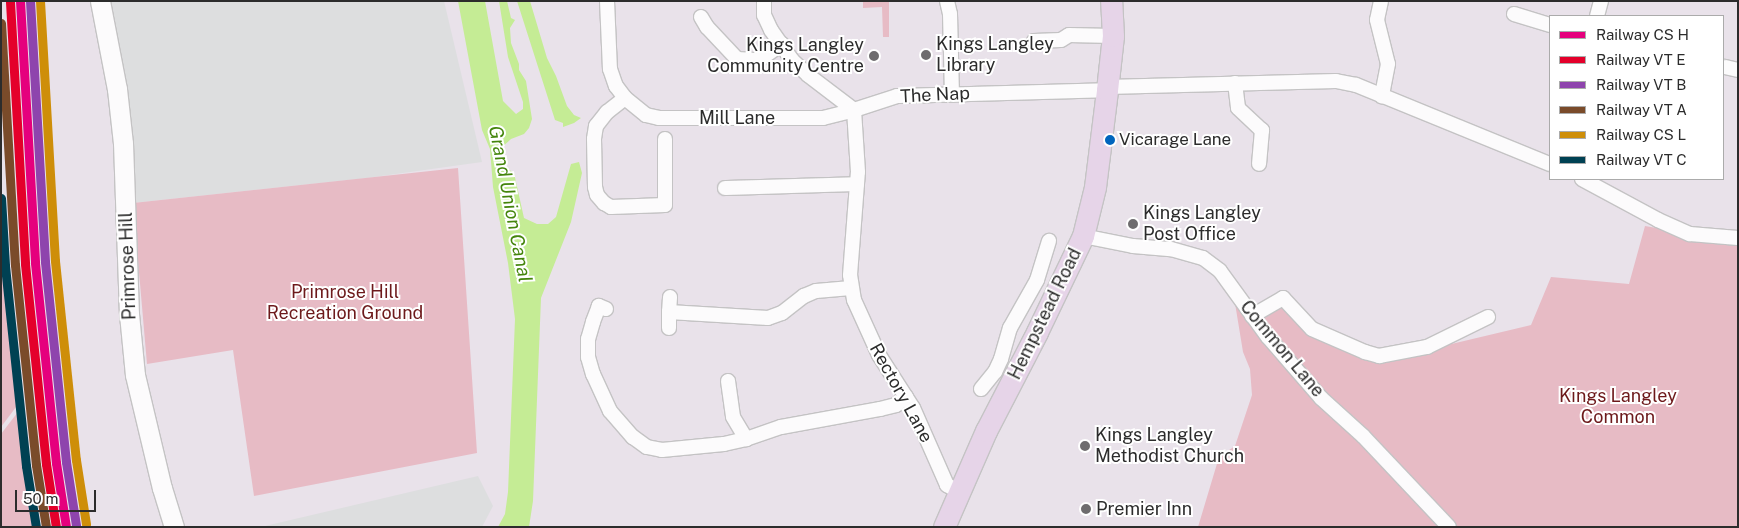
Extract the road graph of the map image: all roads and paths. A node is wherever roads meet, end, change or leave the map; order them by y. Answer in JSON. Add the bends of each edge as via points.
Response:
{"nodes":[{"id":1,"x":100,"y":1,"type":"edge"},
{"id":2,"x":606,"y":1,"type":"edge"},
{"id":3,"x":764,"y":1,"type":"edge"},
{"id":4,"x":947,"y":1,"type":"edge"},
{"id":5,"x":1111,"y":1,"type":"edge"},
{"id":6,"x":1381,"y":1,"type":"edge"},
{"id":7,"x":1601,"y":1,"type":"edge"},
{"id":8,"x":1514,"y":14,"type":"dead end"},
{"id":9,"x":1596,"y":15,"type":"edge"},
{"id":10,"x":701,"y":17,"type":"dead end"},
{"id":11,"x":1549,"y":25,"type":"edge"},
{"id":12,"x":1113,"y":36,"type":"junction"},
{"id":13,"x":1034,"y":41,"type":"dead end"},
{"id":14,"x":782,"y":44,"type":"junction"},
{"id":15,"x":1235,"y":83,"type":"junction"},
{"id":16,"x":1107,"y":88,"type":"junction"},
{"id":17,"x":952,"y":94,"type":"junction"},
{"id":18,"x":1382,"y":96,"type":"junction"},
{"id":19,"x":625,"y":98,"type":"junction"},
{"id":20,"x":854,"y":110,"type":"junction"},
{"id":21,"x":665,"y":139,"type":"dead end"},
{"id":22,"x":1259,"y":164,"type":"dead end"},
{"id":23,"x":1549,"y":164,"type":"edge"},
{"id":24,"x":1584,"y":180,"type":"edge"},
{"id":25,"x":857,"y":184,"type":"junction"},
{"id":26,"x":725,"y":188,"type":"dead end"},
{"id":27,"x":1083,"y":236,"type":"junction"},
{"id":28,"x":1738,"y":238,"type":"edge"},
{"id":29,"x":1049,"y":241,"type":"dead end"},
{"id":30,"x":851,"y":288,"type":"junction"},
{"id":31,"x":670,"y":296,"type":"dead end"},
{"id":32,"x":599,"y":306,"type":"dead end"},
{"id":33,"x":669,"y":312,"type":"junction"},
{"id":34,"x":1252,"y":316,"type":"junction"},
{"id":35,"x":1488,"y":317,"type":"dead end"},
{"id":36,"x":1015,"y":321,"type":"junction"},
{"id":37,"x":669,"y":328,"type":"dead end"},
{"id":38,"x":1037,"y":332,"type":"junction"},
{"id":39,"x":728,"y":381,"type":"dead end"},
{"id":40,"x":981,"y":389,"type":"dead end"},
{"id":41,"x":906,"y":397,"type":"junction"},
{"id":42,"x":746,"y":439,"type":"junction"},
{"id":43,"x":960,"y":492,"type":"junction"},
{"id":44,"x":174,"y":527,"type":"edge"},
{"id":45,"x":944,"y":527,"type":"edge"},
{"id":46,"x":1449,"y":527,"type":"edge"}],
"edges":[{"from":1,"to":44,"type":"street","name":"Primrose Hill","via":[[122,134],[134,367]]},
{"from":2,"to":19,"type":"street","via":[[610,70]]},
{"from":3,"to":14,"type":"street","via":[[764,15]]},
{"from":4,"to":17,"type":"street"},
{"from":5,"to":12,"type":"main road","name":"Hempstead Road"},
{"from":6,"to":18,"type":"street","via":[[1377,20],[1388,64]]},
{"from":7,"to":9,"type":"street"},
{"from":8,"to":11,"type":"street"},
{"from":10,"to":14,"type":"street","via":[[737,59],[759,60]]},
{"from":12,"to":13,"type":"street","via":[[1069,35],[1061,40]]},
{"from":12,"to":16,"type":"main road","name":"Hempstead Road"},
{"from":14,"to":20,"type":"street","via":[[792,60],[808,75]]},
{"from":15,"to":16,"type":"street"},
{"from":15,"to":18,"type":"street","via":[[1336,81]]},
{"from":15,"to":22,"type":"street","via":[[1238,108],[1262,130]]},
{"from":16,"to":17,"type":"street","name":"The Nap"},
{"from":16,"to":27,"type":"main road","name":"Hempstead Road","via":[[1095,187]]},
{"from":17,"to":20,"type":"street","name":"The Nap","via":[[897,96]]},
{"from":18,"to":23,"type":"street"},
{"from":19,"to":20,"type":"street","name":"Mill Lane","via":[[646,115],[659,118],[823,118]]},
{"from":19,"to":21,"type":"street","via":[[596,126],[597,195],[611,207],[665,209]]},
{"from":20,"to":25,"type":"street"},
{"from":24,"to":28,"type":"street","via":[[1690,234]]},
{"from":25,"to":26,"type":"street"},
{"from":25,"to":30,"type":"street"},
{"from":27,"to":34,"type":"street","name":"Common Lane","via":[[1126,245],[1170,249],[1204,258],[1220,272]]},
{"from":27,"to":38,"type":"main road","name":"Hempstead Road"},
{"from":29,"to":36,"type":"street","via":[[1037,280]]},
{"from":30,"to":33,"type":"street","via":[[804,296],[782,313],[768,318]]},
{"from":30,"to":41,"type":"street","name":"Rectory Lane","via":[[879,355]]},
{"from":31,"to":33,"type":"street"},
{"from":32,"to":42,"type":"street","via":[[588,339],[590,366],[610,411],[633,437],[647,447],[662,450]]},
{"from":33,"to":37,"type":"street"},
{"from":34,"to":35,"type":"street","via":[[1283,298],[1312,329],[1379,356],[1427,347]]},
{"from":34,"to":46,"type":"street","name":"Common Lane","via":[[1321,398],[1363,436]]},
{"from":36,"to":38,"type":"street"},
{"from":36,"to":40,"type":"street","via":[[994,372]]},
{"from":38,"to":43,"type":"main road","name":"Hempstead Road","via":[[986,432]]},
{"from":39,"to":42,"type":"street","via":[[733,417]]},
{"from":41,"to":42,"type":"street","via":[[896,405],[782,428]]},
{"from":41,"to":43,"type":"street","name":"Rectory Lane","via":[[948,485]]},
{"from":43,"to":45,"type":"main road","name":"Hempstead Road"}]}
